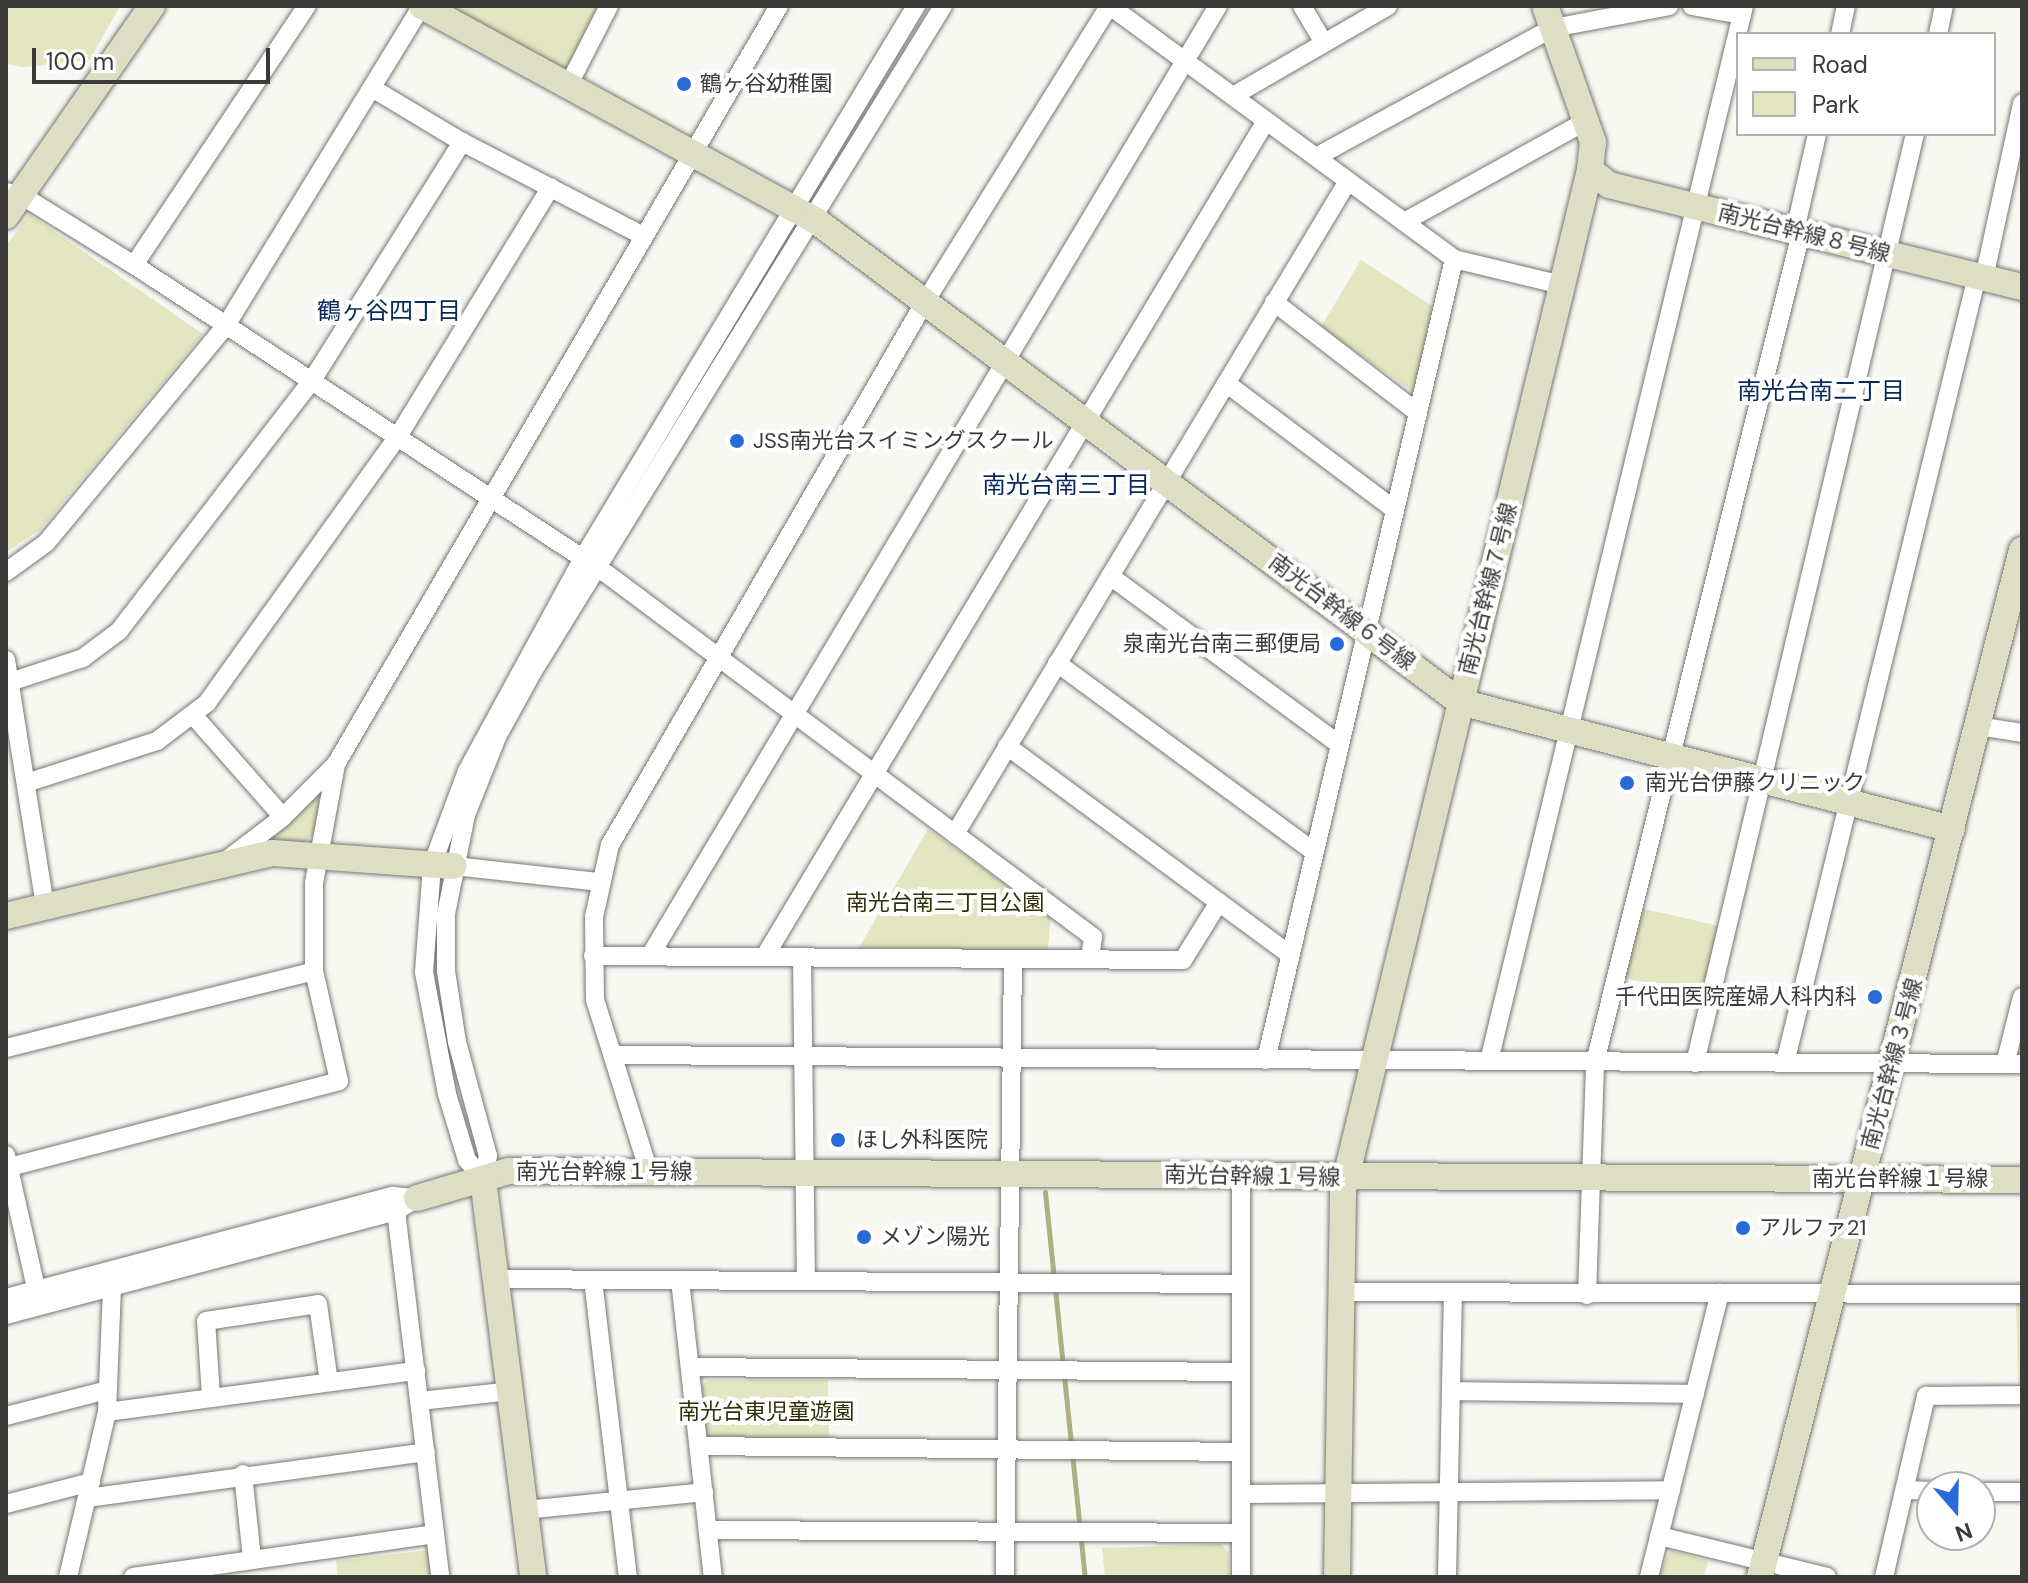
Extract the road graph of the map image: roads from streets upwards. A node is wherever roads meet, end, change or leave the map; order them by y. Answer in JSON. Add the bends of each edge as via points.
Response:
{"nodes":[{"id":1,"x":152,"y":6,"type":"edge"},
{"id":2,"x":307,"y":6,"type":"edge"},
{"id":3,"x":422,"y":6,"type":"edge"},
{"id":4,"x":609,"y":6,"type":"edge"},
{"id":5,"x":756,"y":6,"type":"edge"},
{"id":6,"x":916,"y":6,"type":"edge"},
{"id":7,"x":943,"y":6,"type":"edge"},
{"id":8,"x":1109,"y":6,"type":"edge"},
{"id":9,"x":1218,"y":6,"type":"edge"},
{"id":10,"x":1302,"y":6,"type":"edge"},
{"id":11,"x":1388,"y":6,"type":"edge"},
{"id":12,"x":1669,"y":6,"type":"edge"},
{"id":13,"x":1692,"y":6,"type":"edge"},
{"id":14,"x":1846,"y":6,"type":"edge"},
{"id":15,"x":1944,"y":6,"type":"edge"},
{"id":16,"x":776,"y":11,"type":"edge"},
{"id":17,"x":1743,"y":11,"type":"edge"},
{"id":18,"x":1549,"y":17,"type":"edge"},
{"id":19,"x":1738,"y":32,"type":"edge"},
{"id":20,"x":1840,"y":32,"type":"edge"},
{"id":21,"x":1938,"y":32,"type":"edge"},
{"id":22,"x":1736,"y":41,"type":"edge"},
{"id":23,"x":1324,"y":43,"type":"junction"},
{"id":24,"x":1187,"y":63,"type":"junction"},
{"id":25,"x":568,"y":86,"type":"junction"},
{"id":26,"x":372,"y":88,"type":"junction"},
{"id":27,"x":1233,"y":96,"type":"junction"},
{"id":28,"x":2022,"y":103,"type":"edge"},
{"id":29,"x":1266,"y":121,"type":"junction"},
{"id":30,"x":1586,"y":121,"type":"junction"},
{"id":31,"x":1817,"y":136,"type":"edge"},
{"id":32,"x":1915,"y":136,"type":"edge"},
{"id":33,"x":462,"y":142,"type":"junction"},
{"id":34,"x":694,"y":155,"type":"junction"},
{"id":35,"x":1316,"y":157,"type":"junction"},
{"id":36,"x":1590,"y":170,"type":"junction"},
{"id":37,"x":1348,"y":181,"type":"junction"},
{"id":38,"x":551,"y":187,"type":"junction"},
{"id":39,"x":11,"y":201,"type":"edge"},
{"id":40,"x":1697,"y":207,"type":"junction"},
{"id":41,"x":804,"y":214,"type":"junction"},
{"id":42,"x":1404,"y":222,"type":"junction"},
{"id":43,"x":1798,"y":232,"type":"junction"},
{"id":44,"x":643,"y":236,"type":"junction"},
{"id":45,"x":1888,"y":254,"type":"junction"},
{"id":46,"x":1454,"y":259,"type":"junction"},
{"id":47,"x":134,"y":265,"type":"junction"},
{"id":48,"x":1980,"y":277,"type":"junction"},
{"id":49,"x":1562,"y":285,"type":"junction"},
{"id":50,"x":2022,"y":287,"type":"edge"},
{"id":51,"x":1274,"y":302,"type":"junction"},
{"id":52,"x":923,"y":305,"type":"junction"},
{"id":53,"x":225,"y":327,"type":"junction"},
{"id":54,"x":1005,"y":365,"type":"junction"},
{"id":55,"x":311,"y":382,"type":"junction"},
{"id":56,"x":1226,"y":383,"type":"junction"},
{"id":57,"x":1418,"y":413,"type":"junction"},
{"id":58,"x":1085,"y":423,"type":"junction"},
{"id":59,"x":397,"y":438,"type":"junction"},
{"id":60,"x":1166,"y":482,"type":"junction"},
{"id":61,"x":489,"y":498,"type":"junction"},
{"id":62,"x":1395,"y":510,"type":"junction"},
{"id":63,"x":2022,"y":550,"type":"edge"},
{"id":64,"x":590,"y":563,"type":"junction"},
{"id":65,"x":6,"y":572,"type":"edge"},
{"id":66,"x":1110,"y":576,"type":"junction"},
{"id":67,"x":1368,"y":628,"type":"junction"},
{"id":68,"x":716,"y":656,"type":"junction"},
{"id":69,"x":6,"y":660,"type":"edge"},
{"id":70,"x":1057,"y":663,"type":"junction"},
{"id":71,"x":10,"y":682,"type":"junction"},
{"id":72,"x":1460,"y":702,"type":"junction"},
{"id":73,"x":193,"y":715,"type":"junction"},
{"id":74,"x":795,"y":715,"type":"junction"},
{"id":75,"x":1978,"y":726,"type":"junction"},
{"id":76,"x":1568,"y":731,"type":"junction"},
{"id":77,"x":2022,"y":733,"type":"edge"},
{"id":78,"x":1340,"y":745,"type":"junction"},
{"id":79,"x":1007,"y":746,"type":"junction"},
{"id":80,"x":1668,"y":757,"type":"junction"},
{"id":81,"x":336,"y":764,"type":"junction"},
{"id":82,"x":874,"y":774,"type":"junction"},
{"id":83,"x":1758,"y":780,"type":"junction"},
{"id":84,"x":26,"y":783,"type":"junction"},
{"id":85,"x":1847,"y":802,"type":"junction"},
{"id":86,"x":283,"y":817,"type":"junction"},
{"id":87,"x":1952,"y":829,"type":"junction"},
{"id":88,"x":955,"y":834,"type":"junction"},
{"id":89,"x":1314,"y":852,"type":"junction"},
{"id":90,"x":321,"y":853,"type":"junction"},
{"id":91,"x":226,"y":861,"type":"junction"},
{"id":92,"x":443,"y":866,"type":"junction"},
{"id":93,"x":600,"y":882,"type":"junction"},
{"id":94,"x":1219,"y":902,"type":"junction"},
{"id":95,"x":45,"y":907,"type":"junction"},
{"id":96,"x":6,"y":916,"type":"edge"},
{"id":97,"x":651,"y":954,"type":"junction"},
{"id":98,"x":1290,"y":955,"type":"junction"},
{"id":99,"x":593,"y":956,"type":"junction"},
{"id":100,"x":765,"y":956,"type":"junction"},
{"id":101,"x":802,"y":957,"type":"junction"},
{"id":102,"x":1013,"y":959,"type":"junction"},
{"id":103,"x":1090,"y":959,"type":"junction"},
{"id":104,"x":314,"y":971,"type":"junction"},
{"id":105,"x":2022,"y":997,"type":"edge"},
{"id":106,"x":6,"y":1048,"type":"edge"},
{"id":107,"x":613,"y":1055,"type":"junction"},
{"id":108,"x":803,"y":1056,"type":"junction"},
{"id":109,"x":1011,"y":1058,"type":"junction"},
{"id":110,"x":1266,"y":1060,"type":"junction"},
{"id":111,"x":1373,"y":1060,"type":"junction"},
{"id":112,"x":1489,"y":1061,"type":"junction"},
{"id":113,"x":1595,"y":1062,"type":"junction"},
{"id":114,"x":1695,"y":1063,"type":"junction"},
{"id":115,"x":1785,"y":1063,"type":"junction"},
{"id":116,"x":1893,"y":1063,"type":"junction"},
{"id":117,"x":2014,"y":1064,"type":"edge"},
{"id":118,"x":7,"y":1164,"type":"edge"},
{"id":119,"x":649,"y":1172,"type":"junction"},
{"id":120,"x":805,"y":1172,"type":"junction"},
{"id":121,"x":1009,"y":1173,"type":"junction"},
{"id":122,"x":1241,"y":1175,"type":"junction"},
{"id":123,"x":1346,"y":1177,"type":"junction"},
{"id":124,"x":1589,"y":1178,"type":"junction"},
{"id":125,"x":483,"y":1179,"type":"junction"},
{"id":126,"x":1862,"y":1180,"type":"junction"},
{"id":127,"x":2022,"y":1180,"type":"edge"},
{"id":128,"x":407,"y":1204,"type":"junction"},
{"id":129,"x":498,"y":1279,"type":"junction"},
{"id":130,"x":593,"y":1280,"type":"junction"},
{"id":131,"x":680,"y":1280,"type":"junction"},
{"id":132,"x":806,"y":1281,"type":"junction"},
{"id":133,"x":1009,"y":1283,"type":"junction"},
{"id":134,"x":1241,"y":1284,"type":"junction"},
{"id":135,"x":112,"y":1287,"type":"junction"},
{"id":136,"x":1340,"y":1292,"type":"junction"},
{"id":137,"x":1453,"y":1293,"type":"junction"},
{"id":138,"x":1720,"y":1293,"type":"junction"},
{"id":139,"x":1834,"y":1293,"type":"junction"},
{"id":140,"x":2022,"y":1294,"type":"edge"},
{"id":141,"x":1587,"y":1295,"type":"junction"},
{"id":142,"x":6,"y":1298,"type":"edge"},
{"id":143,"x":38,"y":1298,"type":"junction"},
{"id":144,"x":6,"y":1315,"type":"edge"},
{"id":145,"x":690,"y":1367,"type":"junction"},
{"id":146,"x":1007,"y":1370,"type":"junction"},
{"id":147,"x":416,"y":1371,"type":"junction"},
{"id":148,"x":1241,"y":1372,"type":"junction"},
{"id":149,"x":329,"y":1382,"type":"junction"},
{"id":150,"x":107,"y":1390,"type":"junction"},
{"id":151,"x":512,"y":1391,"type":"junction"},
{"id":152,"x":1451,"y":1391,"type":"junction"},
{"id":153,"x":1695,"y":1394,"type":"junction"},
{"id":154,"x":2022,"y":1395,"type":"edge"},
{"id":155,"x":211,"y":1396,"type":"junction"},
{"id":156,"x":420,"y":1401,"type":"junction"},
{"id":157,"x":107,"y":1412,"type":"junction"},
{"id":158,"x":6,"y":1416,"type":"edge"},
{"id":159,"x":699,"y":1446,"type":"junction"},
{"id":160,"x":1006,"y":1450,"type":"junction"},
{"id":161,"x":426,"y":1452,"type":"junction"},
{"id":162,"x":1241,"y":1452,"type":"junction"},
{"id":163,"x":243,"y":1474,"type":"junction"},
{"id":164,"x":89,"y":1490,"type":"junction"},
{"id":165,"x":1671,"y":1490,"type":"junction"},
{"id":166,"x":1907,"y":1490,"type":"junction"},
{"id":167,"x":1916,"y":1490,"type":"edge"},
{"id":168,"x":704,"y":1492,"type":"junction"},
{"id":169,"x":1449,"y":1492,"type":"junction"},
{"id":170,"x":1996,"y":1492,"type":"edge"},
{"id":171,"x":2022,"y":1492,"type":"edge"},
{"id":172,"x":1338,"y":1493,"type":"junction"},
{"id":173,"x":1241,"y":1494,"type":"junction"},
{"id":174,"x":619,"y":1500,"type":"junction"},
{"id":175,"x":6,"y":1504,"type":"edge"},
{"id":176,"x":525,"y":1510,"type":"junction"},
{"id":177,"x":708,"y":1530,"type":"junction"},
{"id":178,"x":1005,"y":1532,"type":"junction"},
{"id":179,"x":1241,"y":1533,"type":"junction"},
{"id":180,"x":435,"y":1534,"type":"junction"},
{"id":181,"x":1659,"y":1536,"type":"junction"},
{"id":182,"x":252,"y":1558,"type":"junction"},
{"id":183,"x":1762,"y":1569,"type":"edge"},
{"id":184,"x":68,"y":1577,"type":"edge"},
{"id":185,"x":133,"y":1577,"type":"edge"},
{"id":186,"x":440,"y":1577,"type":"edge"},
{"id":187,"x":533,"y":1577,"type":"edge"},
{"id":188,"x":628,"y":1577,"type":"edge"},
{"id":189,"x":713,"y":1577,"type":"edge"},
{"id":190,"x":1005,"y":1577,"type":"edge"},
{"id":191,"x":1241,"y":1577,"type":"edge"},
{"id":192,"x":1337,"y":1577,"type":"edge"},
{"id":193,"x":1447,"y":1577,"type":"edge"},
{"id":194,"x":1649,"y":1577,"type":"edge"},
{"id":195,"x":1827,"y":1577,"type":"edge"},
{"id":196,"x":1884,"y":1577,"type":"edge"}],
"edges":[{"from":1,"to":39,"type":"street"},
{"from":2,"to":47,"type":"street"},
{"from":3,"to":25,"type":"street","name":"南光台幹線６号線"},
{"from":3,"to":26,"type":"street"},
{"from":4,"to":25,"type":"street"},
{"from":5,"to":16,"type":"street"},
{"from":6,"to":41,"type":"street"},
{"from":7,"to":41,"type":"street"},
{"from":8,"to":24,"type":"street"},
{"from":8,"to":52,"type":"street"},
{"from":9,"to":24,"type":"street"},
{"from":10,"to":23,"type":"street"},
{"from":11,"to":23,"type":"street"},
{"from":12,"to":18,"type":"street"},
{"from":13,"to":17,"type":"street"},
{"from":14,"to":20,"type":"street"},
{"from":15,"to":21,"type":"street"},
{"from":16,"to":34,"type":"street"},
{"from":17,"to":19,"type":"street"},
{"from":18,"to":30,"type":"street","name":"南光台幹線７号線"},
{"from":18,"to":35,"type":"street"},
{"from":22,"to":40,"type":"street"},
{"from":23,"to":27,"type":"street"},
{"from":24,"to":27,"type":"street"},
{"from":24,"to":54,"type":"street"},
{"from":25,"to":34,"type":"street","name":"南光台幹線６号線"},
{"from":26,"to":33,"type":"street"},
{"from":26,"to":53,"type":"street"},
{"from":27,"to":29,"type":"street"},
{"from":28,"to":48,"type":"street"},
{"from":29,"to":35,"type":"street"},
{"from":29,"to":58,"type":"street"},
{"from":30,"to":36,"type":"street","name":"南光台幹線７号線","via":[[1593,142]]},
{"from":30,"to":42,"type":"street"},
{"from":31,"to":43,"type":"street"},
{"from":32,"to":45,"type":"street"},
{"from":33,"to":38,"type":"street"},
{"from":33,"to":55,"type":"street"},
{"from":34,"to":41,"type":"street","name":"南光台幹線６号線"},
{"from":34,"to":44,"type":"street"},
{"from":35,"to":37,"type":"street"},
{"from":36,"to":40,"type":"street","name":"南光台幹線８号線","via":[[1609,185]]},
{"from":36,"to":49,"type":"street","name":"南光台幹線７号線"},
{"from":37,"to":42,"type":"street"},
{"from":37,"to":51,"type":"street"},
{"from":38,"to":44,"type":"street"},
{"from":38,"to":59,"type":"street"},
{"from":39,"to":47,"type":"street"},
{"from":40,"to":43,"type":"street","name":"南光台幹線８号線"},
{"from":40,"to":76,"type":"street"},
{"from":41,"to":52,"type":"street","name":"南光台幹線６号線"},
{"from":41,"to":64,"type":"street"},
{"from":42,"to":46,"type":"street"},
{"from":43,"to":45,"type":"street","name":"南光台幹線８号線"},
{"from":43,"to":80,"type":"street"},
{"from":44,"to":61,"type":"street"},
{"from":45,"to":48,"type":"street","name":"南光台幹線８号線"},
{"from":45,"to":83,"type":"street"},
{"from":46,"to":49,"type":"street"},
{"from":46,"to":57,"type":"street"},
{"from":47,"to":53,"type":"street"},
{"from":48,"to":50,"type":"street","name":"南光台幹線８号線"},
{"from":48,"to":85,"type":"street"},
{"from":49,"to":72,"type":"street","name":"南光台幹線７号線"},
{"from":51,"to":56,"type":"street"},
{"from":51,"to":57,"type":"street"},
{"from":52,"to":54,"type":"street","name":"南光台幹線６号線"},
{"from":52,"to":68,"type":"street"},
{"from":53,"to":55,"type":"street"},
{"from":53,"to":65,"type":"street","via":[[46,543]]},
{"from":54,"to":58,"type":"street","name":"南光台幹線６号線"},
{"from":54,"to":74,"type":"street"},
{"from":55,"to":59,"type":"street"},
{"from":55,"to":71,"type":"street","via":[[119,631],[83,658]]},
{"from":56,"to":60,"type":"street"},
{"from":56,"to":62,"type":"street"},
{"from":57,"to":62,"type":"street"},
{"from":58,"to":60,"type":"street","name":"南光台幹線６号線"},
{"from":58,"to":82,"type":"street"},
{"from":59,"to":61,"type":"street"},
{"from":59,"to":73,"type":"street","via":[[274,615]]},
{"from":60,"to":66,"type":"street"},
{"from":60,"to":67,"type":"street","name":"南光台幹線６号線"},
{"from":61,"to":64,"type":"street"},
{"from":61,"to":81,"type":"street"},
{"from":62,"to":67,"type":"street"},
{"from":63,"to":75,"type":"street","name":"南光台幹線３号線"},
{"from":64,"to":68,"type":"street"},
{"from":64,"to":92,"type":"street","via":[[497,737]]},
{"from":66,"to":70,"type":"street"},
{"from":66,"to":78,"type":"street"},
{"from":67,"to":72,"type":"street","name":"南光台幹線６号線"},
{"from":67,"to":78,"type":"street"},
{"from":68,"to":74,"type":"street"},
{"from":68,"to":93,"type":"street","via":[[625,812]]},
{"from":69,"to":71,"type":"street"},
{"from":70,"to":79,"type":"street"},
{"from":70,"to":89,"type":"street"},
{"from":71,"to":84,"type":"street"},
{"from":72,"to":76,"type":"street","name":"南光台幹線６号線"},
{"from":72,"to":111,"type":"street","name":"南光台幹線７号線"},
{"from":73,"to":84,"type":"street","via":[[157,741]]},
{"from":73,"to":86,"type":"street"},
{"from":74,"to":82,"type":"street"},
{"from":74,"to":97,"type":"street"},
{"from":75,"to":77,"type":"street"},
{"from":75,"to":87,"type":"street","name":"南光台幹線３号線"},
{"from":76,"to":80,"type":"street","name":"南光台幹線６号線"},
{"from":76,"to":112,"type":"street"},
{"from":78,"to":89,"type":"street"},
{"from":79,"to":88,"type":"street"},
{"from":79,"to":94,"type":"street"},
{"from":80,"to":83,"type":"street","name":"南光台幹線６号線"},
{"from":80,"to":113,"type":"street"},
{"from":81,"to":86,"type":"street"},
{"from":81,"to":90,"type":"street"},
{"from":82,"to":88,"type":"street"},
{"from":82,"to":100,"type":"street"},
{"from":83,"to":85,"type":"street","name":"南光台幹線６号線"},
{"from":83,"to":114,"type":"street"},
{"from":84,"to":95,"type":"street"},
{"from":85,"to":87,"type":"street","name":"南光台幹線６号線"},
{"from":85,"to":115,"type":"street"},
{"from":86,"to":91,"type":"street"},
{"from":87,"to":116,"type":"street","name":"南光台幹線３号線"},
{"from":88,"to":103,"type":"street","via":[[1093,937]]},
{"from":89,"to":98,"type":"street"},
{"from":90,"to":91,"type":"street","via":[[273,853]]},
{"from":90,"to":92,"type":"street"},
{"from":90,"to":104,"type":"street","via":[[314,883]]},
{"from":91,"to":95,"type":"street"},
{"from":92,"to":93,"type":"street"},
{"from":92,"to":125,"type":"street","via":[[453,1027],[488,1156]]},
{"from":93,"to":99,"type":"street"},
{"from":94,"to":98,"type":"street"},
{"from":94,"to":103,"type":"street","via":[[1183,960]]},
{"from":95,"to":96,"type":"street"},
{"from":97,"to":99,"type":"street"},
{"from":97,"to":100,"type":"street"},
{"from":98,"to":110,"type":"street"},
{"from":99,"to":107,"type":"street","via":[[595,1000]]},
{"from":100,"to":101,"type":"street"},
{"from":101,"to":102,"type":"street"},
{"from":101,"to":108,"type":"street"},
{"from":102,"to":103,"type":"street"},
{"from":102,"to":109,"type":"street"},
{"from":104,"to":106,"type":"street"},
{"from":104,"to":118,"type":"street","via":[[339,1081]]},
{"from":105,"to":117,"type":"street"},
{"from":107,"to":108,"type":"street"},
{"from":107,"to":119,"type":"street"},
{"from":108,"to":109,"type":"street"},
{"from":108,"to":120,"type":"street"},
{"from":109,"to":110,"type":"street"},
{"from":109,"to":121,"type":"street"},
{"from":110,"to":111,"type":"street"},
{"from":111,"to":112,"type":"street"},
{"from":111,"to":123,"type":"street","name":"南光台幹線７号線"},
{"from":112,"to":113,"type":"street"},
{"from":113,"to":114,"type":"street"},
{"from":113,"to":124,"type":"street"},
{"from":114,"to":115,"type":"street"},
{"from":115,"to":116,"type":"street"},
{"from":116,"to":117,"type":"street"},
{"from":116,"to":126,"type":"street","name":"南光台幹線３号線"},
{"from":118,"to":143,"type":"street"},
{"from":119,"to":120,"type":"street","name":"南光台幹線１号線"},
{"from":119,"to":125,"type":"street","name":"南光台幹線１号線","via":[[509,1171]]},
{"from":120,"to":121,"type":"street","name":"南光台幹線１号線"},
{"from":120,"to":132,"type":"street"},
{"from":121,"to":122,"type":"street","name":"南光台幹線１号線"},
{"from":121,"to":133,"type":"street"},
{"from":122,"to":123,"type":"street","name":"南光台幹線１号線"},
{"from":122,"to":134,"type":"street"},
{"from":123,"to":124,"type":"street","name":"南光台幹線１号線"},
{"from":123,"to":136,"type":"street","name":"南光台幹線７号線"},
{"from":124,"to":126,"type":"street","name":"南光台幹線１号線"},
{"from":124,"to":141,"type":"street"},
{"from":125,"to":128,"type":"street","name":"南光台幹線１号線"},
{"from":125,"to":129,"type":"street"},
{"from":126,"to":127,"type":"street","name":"南光台幹線１号線"},
{"from":126,"to":139,"type":"street","name":"南光台幹線３号線"},
{"from":128,"to":135,"type":"street"},
{"from":128,"to":143,"type":"street","via":[[393,1196]]},
{"from":128,"to":147,"type":"street"},
{"from":129,"to":130,"type":"street"},
{"from":129,"to":151,"type":"street"},
{"from":130,"to":131,"type":"street"},
{"from":130,"to":174,"type":"street"},
{"from":131,"to":132,"type":"street"},
{"from":131,"to":145,"type":"street"},
{"from":132,"to":133,"type":"street"},
{"from":133,"to":134,"type":"street"},
{"from":133,"to":146,"type":"street"},
{"from":134,"to":148,"type":"street"},
{"from":135,"to":143,"type":"street"},
{"from":135,"to":150,"type":"street"},
{"from":136,"to":137,"type":"street"},
{"from":136,"to":172,"type":"street","name":"南光台幹線７号線"},
{"from":137,"to":141,"type":"street"},
{"from":137,"to":152,"type":"street"},
{"from":138,"to":139,"type":"street"},
{"from":138,"to":141,"type":"street"},
{"from":138,"to":153,"type":"street"},
{"from":139,"to":140,"type":"street"},
{"from":139,"to":183,"type":"street","name":"南光台幹線３号線"},
{"from":142,"to":143,"type":"street"},
{"from":143,"to":144,"type":"street"},
{"from":145,"to":146,"type":"street"},
{"from":145,"to":159,"type":"street"},
{"from":146,"to":148,"type":"street"},
{"from":146,"to":160,"type":"street"},
{"from":147,"to":149,"type":"street"},
{"from":147,"to":156,"type":"street"},
{"from":148,"to":162,"type":"street"},
{"from":149,"to":155,"type":"street"},
{"from":149,"to":155,"type":"street","via":[[318,1304],[206,1321]]},
{"from":150,"to":157,"type":"street"},
{"from":150,"to":158,"type":"street"},
{"from":151,"to":156,"type":"street"},
{"from":151,"to":176,"type":"street"},
{"from":152,"to":153,"type":"street"},
{"from":152,"to":169,"type":"street"},
{"from":153,"to":165,"type":"street"},
{"from":154,"to":166,"type":"street","via":[[1926,1396]]},
{"from":155,"to":157,"type":"street"},
{"from":156,"to":161,"type":"street"},
{"from":157,"to":164,"type":"street"},
{"from":159,"to":160,"type":"street"},
{"from":159,"to":168,"type":"street"},
{"from":160,"to":162,"type":"street"},
{"from":160,"to":178,"type":"street"},
{"from":161,"to":163,"type":"street"},
{"from":161,"to":180,"type":"street"},
{"from":162,"to":173,"type":"street"},
{"from":163,"to":164,"type":"street"},
{"from":163,"to":182,"type":"street"},
{"from":164,"to":175,"type":"street"},
{"from":164,"to":184,"type":"street"},
{"from":165,"to":169,"type":"street"},
{"from":165,"to":181,"type":"street"},
{"from":166,"to":167,"type":"street"},
{"from":166,"to":196,"type":"street"},
{"from":168,"to":174,"type":"street"},
{"from":168,"to":177,"type":"street"},
{"from":169,"to":172,"type":"street"},
{"from":169,"to":193,"type":"street"},
{"from":170,"to":171,"type":"street"},
{"from":172,"to":173,"type":"street"},
{"from":172,"to":192,"type":"street","name":"南光台幹線７号線"},
{"from":173,"to":179,"type":"street"},
{"from":174,"to":176,"type":"street"},
{"from":174,"to":188,"type":"street"},
{"from":176,"to":187,"type":"street"},
{"from":177,"to":178,"type":"street"},
{"from":177,"to":189,"type":"street"},
{"from":178,"to":179,"type":"street"},
{"from":178,"to":190,"type":"street"},
{"from":179,"to":191,"type":"street"},
{"from":180,"to":182,"type":"street"},
{"from":180,"to":186,"type":"street"},
{"from":181,"to":183,"type":"street"},
{"from":181,"to":194,"type":"street"},
{"from":182,"to":185,"type":"street"},
{"from":183,"to":195,"type":"street"}]}
